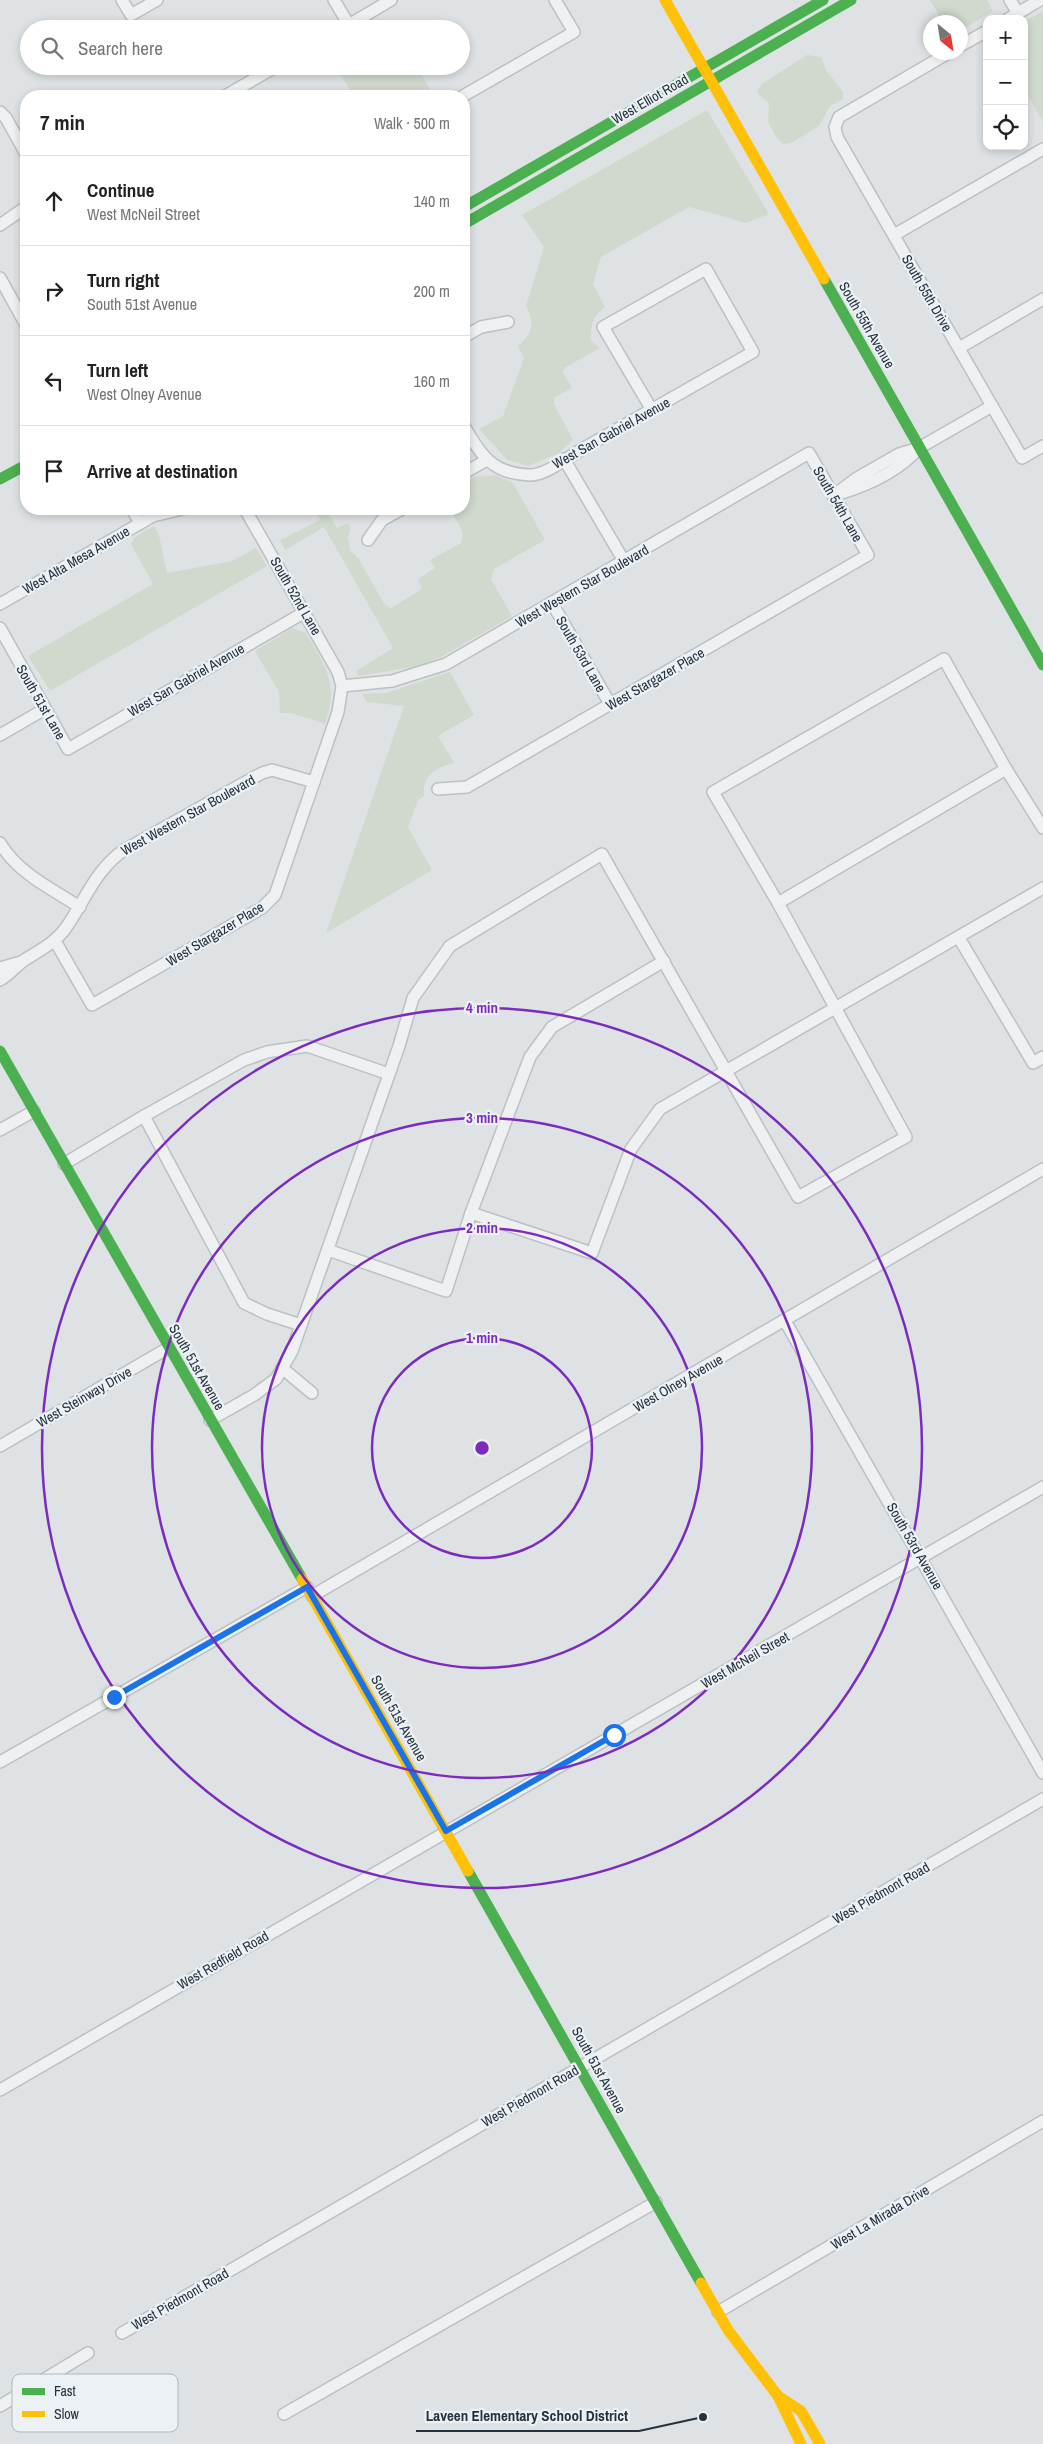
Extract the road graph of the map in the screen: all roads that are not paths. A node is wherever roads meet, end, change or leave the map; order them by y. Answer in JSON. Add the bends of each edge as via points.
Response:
{"nodes":[{"id":1,"x":122,"y":0,"type":"edge"},
{"id":2,"x":157,"y":0,"type":"edge"},
{"id":3,"x":334,"y":0,"type":"edge"},
{"id":4,"x":392,"y":0,"type":"edge"},
{"id":5,"x":555,"y":0,"type":"edge"},
{"id":6,"x":665,"y":0,"type":"edge"},
{"id":7,"x":822,"y":0,"type":"edge"},
{"id":8,"x":851,"y":0,"type":"edge"},
{"id":9,"x":1010,"y":0,"type":"edge"},
{"id":10,"x":1040,"y":0,"type":"edge"},
{"id":11,"x":1019,"y":10,"type":"edge"},
{"id":12,"x":342,"y":20,"type":"edge"},
{"id":13,"x":357,"y":20,"type":"edge"},
{"id":14,"x":983,"y":33,"type":"edge"},
{"id":15,"x":968,"y":42,"type":"edge"},
{"id":16,"x":936,"y":60,"type":"edge"},
{"id":17,"x":704,"y":68,"type":"junction"},
{"id":18,"x":261,"y":75,"type":"edge"},
{"id":19,"x":712,"y":81,"type":"junction"},
{"id":20,"x":235,"y":90,"type":"edge"},
{"id":21,"x":470,"y":92,"type":"edge"},
{"id":22,"x":0,"y":112,"type":"edge"},
{"id":23,"x":20,"y":143,"type":"edge"},
{"id":24,"x":1043,"y":149,"type":"edge"},
{"id":25,"x":470,"y":204,"type":"edge"},
{"id":26,"x":20,"y":211,"type":"edge"},
{"id":27,"x":470,"y":221,"type":"edge"},
{"id":28,"x":0,"y":225,"type":"edge"},
{"id":29,"x":894,"y":235,"type":"junction"},
{"id":30,"x":0,"y":278,"type":"edge"},
{"id":31,"x":1043,"y":299,"type":"edge"},
{"id":32,"x":20,"y":314,"type":"edge"},
{"id":33,"x":508,"y":322,"type":"dead end"},
{"id":34,"x":470,"y":333,"type":"edge"},
{"id":35,"x":959,"y":348,"type":"junction"},
{"id":36,"x":992,"y":406,"type":"junction"},
{"id":37,"x":652,"y":410,"type":"junction"},
{"id":38,"x":470,"y":435,"type":"edge"},
{"id":39,"x":1043,"y":446,"type":"edge"},
{"id":40,"x":919,"y":448,"type":"junction"},
{"id":41,"x":809,"y":453,"type":"joint"},
{"id":42,"x":564,"y":459,"type":"junction"},
{"id":43,"x":487,"y":460,"type":"junction"},
{"id":44,"x":20,"y":468,"type":"edge"},
{"id":45,"x":470,"y":470,"type":"edge"},
{"id":46,"x":0,"y":479,"type":"edge"},
{"id":47,"x":833,"y":496,"type":"junction"},
{"id":48,"x":135,"y":515,"type":"edge"},
{"id":49,"x":157,"y":515,"type":"edge"},
{"id":50,"x":248,"y":515,"type":"edge"},
{"id":51,"x":391,"y":515,"type":"edge"},
{"id":52,"x":140,"y":523,"type":"junction"},
{"id":53,"x":368,"y":540,"type":"dead end"},
{"id":54,"x":868,"y":556,"type":"joint"},
{"id":55,"x":624,"y":561,"type":"junction"},
{"id":56,"x":552,"y":603,"type":"junction"},
{"id":57,"x":0,"y":604,"type":"edge"},
{"id":58,"x":305,"y":612,"type":"junction"},
{"id":59,"x":0,"y":628,"type":"edge"},
{"id":60,"x":1043,"y":665,"type":"edge"},
{"id":61,"x":342,"y":686,"type":"junction"},
{"id":62,"x":610,"y":704,"type":"junction"},
{"id":63,"x":46,"y":709,"type":"junction"},
{"id":64,"x":0,"y":735,"type":"edge"},
{"id":65,"x":68,"y":749,"type":"joint"},
{"id":66,"x":1006,"y":769,"type":"junction"},
{"id":67,"x":314,"y":782,"type":"junction"},
{"id":68,"x":438,"y":789,"type":"dead end"},
{"id":69,"x":1042,"y":824,"type":"edge"},
{"id":70,"x":0,"y":843,"type":"edge"},
{"id":71,"x":1043,"y":888,"type":"edge"},
{"id":72,"x":778,"y":903,"type":"junction"},
{"id":73,"x":80,"y":907,"type":"junction"},
{"id":74,"x":959,"y":938,"type":"junction"},
{"id":75,"x":55,"y":941,"type":"junction"},
{"id":76,"x":664,"y":961,"type":"junction"},
{"id":77,"x":21,"y":962,"type":"junction"},
{"id":78,"x":0,"y":968,"type":"edge"},
{"id":79,"x":0,"y":980,"type":"edge"},
{"id":80,"x":835,"y":1008,"type":"junction"},
{"id":81,"x":0,"y":1051,"type":"edge"},
{"id":82,"x":1043,"y":1058,"type":"edge"},
{"id":83,"x":726,"y":1071,"type":"junction"},
{"id":84,"x":389,"y":1074,"type":"junction"},
{"id":85,"x":34,"y":1111,"type":"junction"},
{"id":86,"x":144,"y":1116,"type":"junction"},
{"id":87,"x":0,"y":1130,"type":"edge"},
{"id":88,"x":64,"y":1164,"type":"junction"},
{"id":89,"x":1043,"y":1170,"type":"edge"},
{"id":90,"x":471,"y":1213,"type":"junction"},
{"id":91,"x":328,"y":1250,"type":"junction"},
{"id":92,"x":785,"y":1321,"type":"junction"},
{"id":93,"x":301,"y":1325,"type":"junction"},
{"id":94,"x":168,"y":1348,"type":"junction"},
{"id":95,"x":282,"y":1368,"type":"junction"},
{"id":96,"x":312,"y":1393,"type":"dead end"},
{"id":97,"x":210,"y":1420,"type":"junction"},
{"id":98,"x":0,"y":1446,"type":"edge"},
{"id":99,"x":1043,"y":1487,"type":"edge"},
{"id":100,"x":922,"y":1558,"type":"junction"},
{"id":101,"x":310,"y":1591,"type":"junction"},
{"id":102,"x":0,"y":1762,"type":"edge"},
{"id":103,"x":1043,"y":1773,"type":"edge"},
{"id":104,"x":1043,"y":1800,"type":"edge"},
{"id":105,"x":446,"y":1831,"type":"junction"},
{"id":106,"x":580,"y":2067,"type":"junction"},
{"id":107,"x":0,"y":2090,"type":"edge"},
{"id":108,"x":1043,"y":2121,"type":"edge"},
{"id":109,"x":656,"y":2202,"type":"junction"},
{"id":110,"x":718,"y":2312,"type":"junction"},
{"id":111,"x":122,"y":2333,"type":"dead end"},
{"id":112,"x":88,"y":2353,"type":"dead end"},
{"id":113,"x":53,"y":2374,"type":"edge"},
{"id":114,"x":778,"y":2396,"type":"junction"},
{"id":115,"x":12,"y":2399,"type":"edge"},
{"id":116,"x":0,"y":2406,"type":"edge"},
{"id":117,"x":284,"y":2414,"type":"dead end"},
{"id":118,"x":801,"y":2444,"type":"edge"},
{"id":119,"x":820,"y":2444,"type":"edge"}],
"edges":[{"from":1,"to":2,"type":"street","via":[[131,15]]},
{"from":3,"to":12,"type":"street"},
{"from":4,"to":13,"type":"street"},
{"from":5,"to":21,"type":"street","via":[[574,32]]},
{"from":6,"to":17,"type":"main road","name":"South 55th Avenue"},
{"from":7,"to":17,"type":"main road","name":"West Elliot Road"},
{"from":8,"to":19,"type":"main road","name":"West Elliot Road"},
{"from":9,"to":11,"type":"street"},
{"from":10,"to":11,"type":"street"},
{"from":14,"to":15,"type":"street"},
{"from":16,"to":29,"type":"street","name":"South 55th Drive","via":[[840,116],[835,127],[837,137]]},
{"from":17,"to":19,"type":"main road","name":"South 55th Avenue"},
{"from":17,"to":25,"type":"main road","name":"West Elliot Road"},
{"from":18,"to":20,"type":"street"},
{"from":19,"to":27,"type":"main road","name":"West Elliot Road"},
{"from":19,"to":40,"type":"main road","name":"South 55th Avenue"},
{"from":22,"to":23,"type":"street"},
{"from":24,"to":29,"type":"street"},
{"from":26,"to":28,"type":"street"},
{"from":29,"to":35,"type":"street","name":"South 55th Drive"},
{"from":30,"to":32,"type":"street"},
{"from":31,"to":35,"type":"street"},
{"from":33,"to":34,"type":"street","via":[[481,327]]},
{"from":35,"to":36,"type":"street","name":"South 55th Drive"},
{"from":36,"to":39,"type":"street","name":"South 55th Drive","via":[[1022,458]]},
{"from":36,"to":40,"type":"street"},
{"from":37,"to":37,"type":"street","name":"West San Gabriel Avenue","via":[[602,327],[706,269],[753,352]]},
{"from":37,"to":42,"type":"street","name":"West San Gabriel Avenue"},
{"from":38,"to":43,"type":"street"},
{"from":40,"to":47,"type":"street","via":[[906,463],[862,487]]},
{"from":40,"to":60,"type":"main road","name":"South 55th Avenue"},
{"from":41,"to":47,"type":"street","name":"South 54th Lane"},
{"from":41,"to":55,"type":"street","name":"West Western Star Boulevard"},
{"from":42,"to":43,"type":"street","name":"West San Gabriel Avenue","via":[[541,472],[528,475],[507,471]]},
{"from":42,"to":55,"type":"street"},
{"from":43,"to":45,"type":"street"},
{"from":44,"to":46,"type":"main road"},
{"from":47,"to":54,"type":"street","name":"South 54th Lane"},
{"from":48,"to":52,"type":"street"},
{"from":49,"to":52,"type":"street","name":"West Alta Mesa Avenue"},
{"from":50,"to":58,"type":"street","name":"South 52nd Lane"},
{"from":51,"to":53,"type":"street","via":[[382,520]]},
{"from":52,"to":57,"type":"street","name":"West Alta Mesa Avenue"},
{"from":54,"to":62,"type":"street","name":"West Stargazer Place"},
{"from":55,"to":56,"type":"street","name":"West Western Star Boulevard"},
{"from":56,"to":61,"type":"street","name":"West Western Star Boulevard","via":[[446,664],[426,672],[392,681]]},
{"from":56,"to":62,"type":"street","name":"South 53rd Lane"},
{"from":58,"to":61,"type":"street","name":"South 52nd Lane","via":[[338,672]]},
{"from":58,"to":65,"type":"street","name":"West San Gabriel Avenue"},
{"from":59,"to":63,"type":"street","name":"South 51st Lane"},
{"from":61,"to":67,"type":"street","name":"West Stargazer Place","via":[[338,712]]},
{"from":62,"to":68,"type":"street","name":"West Stargazer Place","via":[[467,788]]},
{"from":63,"to":64,"type":"street"},
{"from":63,"to":65,"type":"street","name":"South 51st Lane"},
{"from":66,"to":69,"type":"street"},
{"from":66,"to":72,"type":"street"},
{"from":66,"to":72,"type":"street","via":[[944,659],[713,792]]},
{"from":67,"to":73,"type":"street","name":"West Western Star Boulevard","via":[[272,770],[241,784],[111,859]]},
{"from":67,"to":75,"type":"street","name":"West Stargazer Place","via":[[278,888],[262,908],[92,1005]]},
{"from":70,"to":73,"type":"street","via":[[20,868]]},
{"from":71,"to":74,"type":"street"},
{"from":72,"to":80,"type":"street"},
{"from":73,"to":75,"type":"street","name":"West Western Star Boulevard"},
{"from":74,"to":80,"type":"street"},
{"from":74,"to":82,"type":"street","via":[[1032,1063]]},
{"from":75,"to":77,"type":"street","name":"West Western Star Boulevard"},
{"from":76,"to":83,"type":"street"},
{"from":76,"to":84,"type":"street","via":[[602,854],[450,946],[413,998]]},
{"from":76,"to":90,"type":"street","via":[[552,1027],[530,1057]]},
{"from":77,"to":78,"type":"street","name":"West Western Star Boulevard"},
{"from":77,"to":79,"type":"street","name":"West Western Star Boulevard","via":[[11,974]]},
{"from":80,"to":83,"type":"street"},
{"from":80,"to":83,"type":"street","via":[[906,1137],[798,1197]]},
{"from":81,"to":85,"type":"main road","name":"South 51st Avenue"},
{"from":83,"to":90,"type":"street","via":[[660,1109],[632,1149],[592,1253]]},
{"from":84,"to":86,"type":"street","via":[[307,1046],[267,1052],[244,1060]]},
{"from":84,"to":91,"type":"street"},
{"from":85,"to":87,"type":"street"},
{"from":85,"to":88,"type":"main road","name":"South 51st Avenue"},
{"from":86,"to":88,"type":"street"},
{"from":86,"to":93,"type":"street","via":[[244,1303]]},
{"from":88,"to":94,"type":"main road","name":"South 51st Avenue"},
{"from":89,"to":92,"type":"street","name":"West Olney Avenue"},
{"from":90,"to":91,"type":"street","via":[[446,1291]]},
{"from":91,"to":93,"type":"street"},
{"from":92,"to":100,"type":"street","name":"South 53rd Avenue"},
{"from":92,"to":101,"type":"street","name":"West Olney Avenue"},
{"from":93,"to":95,"type":"street"},
{"from":94,"to":97,"type":"main road","name":"South 51st Avenue"},
{"from":94,"to":98,"type":"street","name":"West Steinway Drive"},
{"from":95,"to":96,"type":"street"},
{"from":95,"to":97,"type":"street","via":[[276,1379],[254,1395]]},
{"from":97,"to":101,"type":"main road","name":"South 51st Avenue"},
{"from":99,"to":100,"type":"street","name":"West McNeil Street"},
{"from":100,"to":103,"type":"street","name":"South 53rd Avenue"},
{"from":100,"to":105,"type":"street","name":"West McNeil Street"},
{"from":101,"to":102,"type":"street","name":"West Olney Avenue"},
{"from":101,"to":105,"type":"main road","name":"South 51st Avenue"},
{"from":104,"to":106,"type":"street","name":"West Piedmont Road"},
{"from":105,"to":106,"type":"main road","name":"South 51st Avenue"},
{"from":105,"to":107,"type":"street","name":"West Redfield Road"},
{"from":106,"to":109,"type":"main road","name":"South 51st Avenue"},
{"from":106,"to":111,"type":"street","name":"West Piedmont Road"},
{"from":108,"to":110,"type":"street","name":"West La Mirada Drive"},
{"from":109,"to":110,"type":"main road","name":"South 51st Avenue"},
{"from":109,"to":117,"type":"street"},
{"from":110,"to":114,"type":"main road","name":"South 51st Avenue"},
{"from":112,"to":113,"type":"street"},
{"from":114,"to":118,"type":"main road","name":"South 51st Avenue"},
{"from":114,"to":119,"type":"main road","name":"South 51st Avenue","via":[[801,2412]]},
{"from":115,"to":116,"type":"street"}]}
